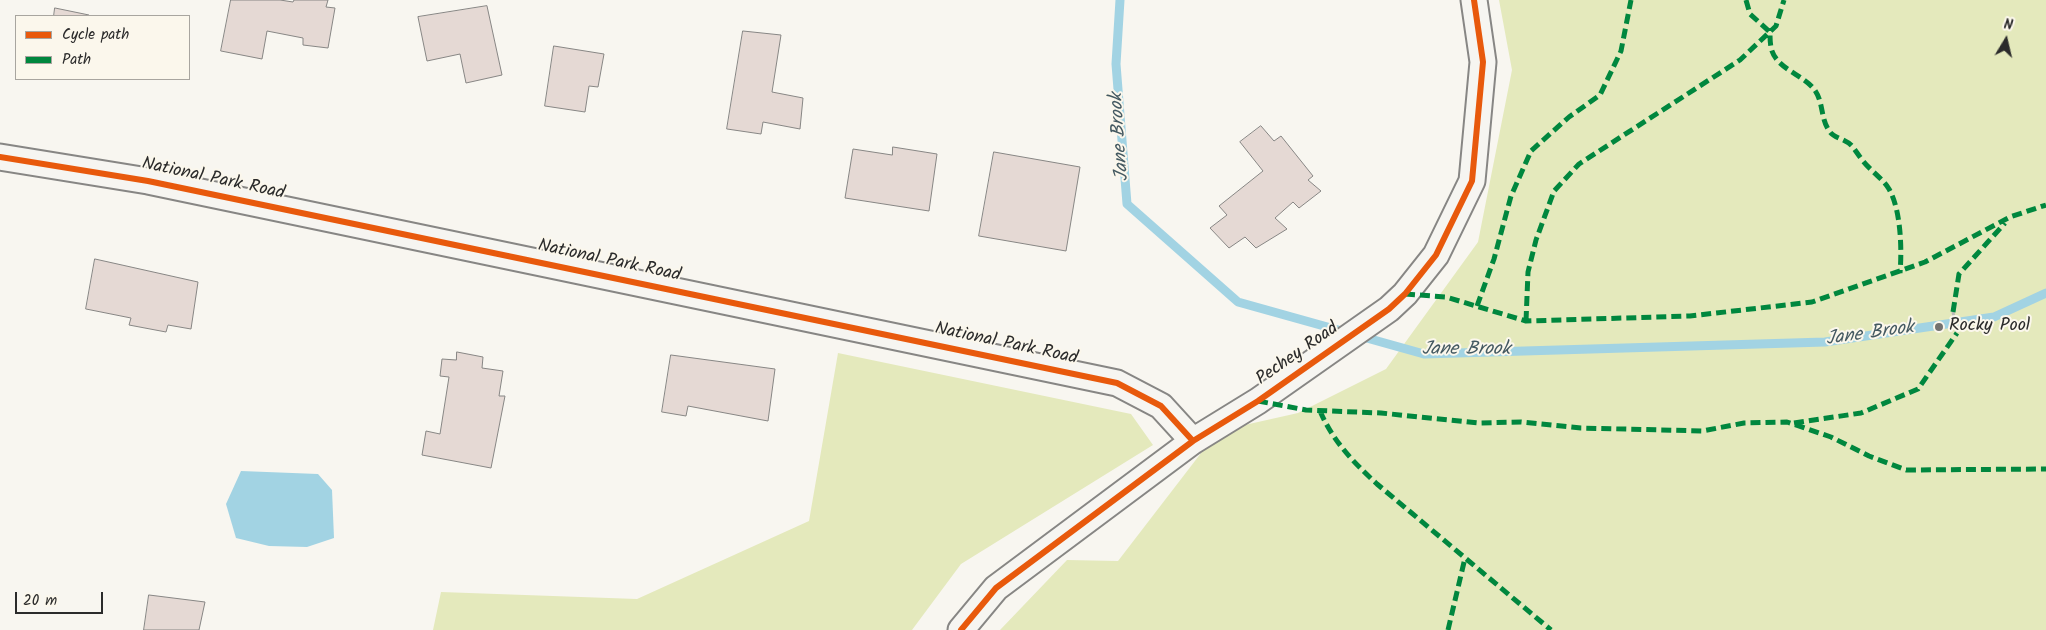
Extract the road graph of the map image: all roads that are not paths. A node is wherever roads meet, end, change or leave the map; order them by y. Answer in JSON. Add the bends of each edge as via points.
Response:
{"nodes":[{"id":1,"x":1474,"y":0,"type":"edge"},
{"id":2,"x":0,"y":157,"type":"edge"},
{"id":3,"x":1193,"y":440,"type":"junction"},
{"id":4,"x":961,"y":630,"type":"edge"}],
"edges":[{"from":1,"to":3,"type":"street","name":"Pechey Road","via":[[1483,62],[1472,181],[1436,255],[1406,294],[1389,309],[1258,401]]},
{"from":2,"to":3,"type":"street","name":"National Park Road","via":[[148,181],[1117,384],[1161,406]]},
{"from":3,"to":4,"type":"street","name":"Pechey Road","via":[[996,588]]}]}
